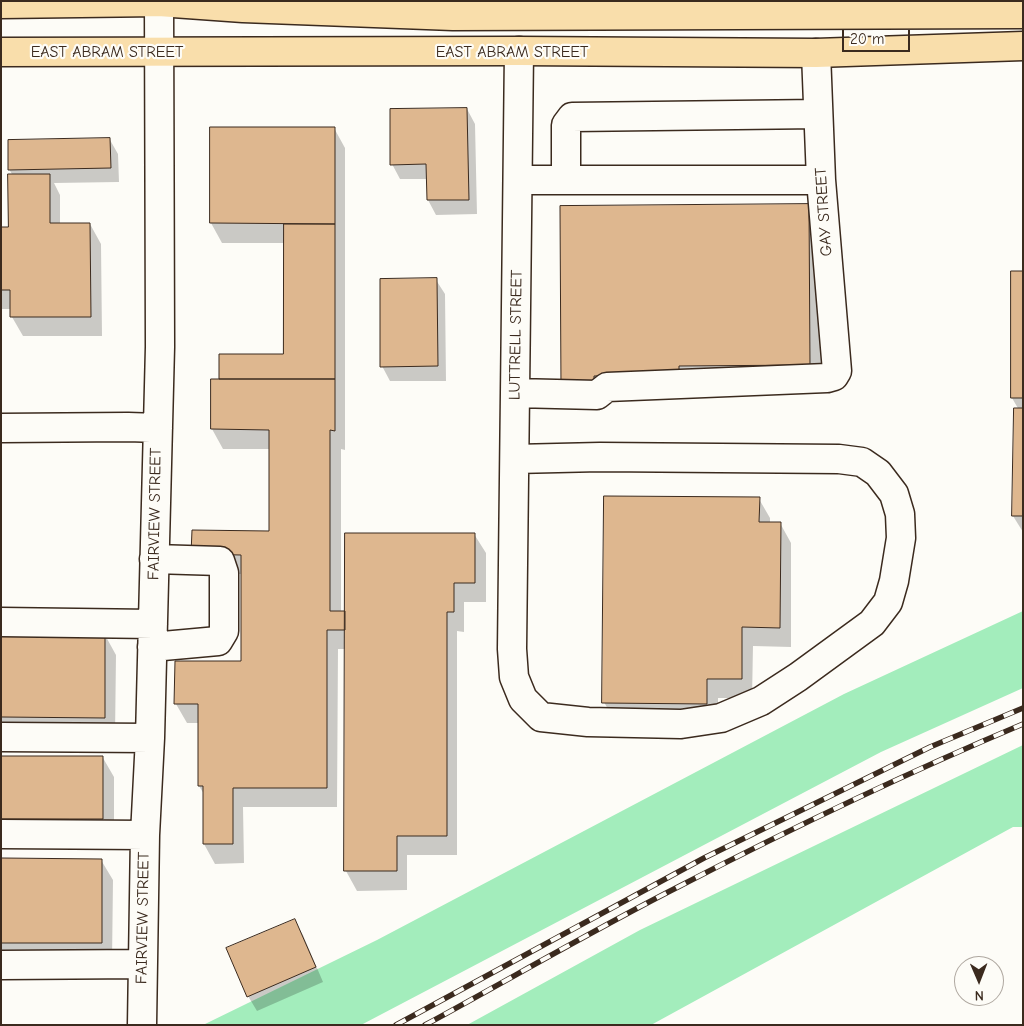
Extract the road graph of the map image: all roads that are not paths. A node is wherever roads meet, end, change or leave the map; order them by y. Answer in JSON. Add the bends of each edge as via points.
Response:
{"nodes":[{"id":1,"x":159,"y":2,"type":"edge"},
{"id":2,"x":1,"y":4,"type":"edge"},
{"id":3,"x":963,"y":7,"type":"edge"},
{"id":4,"x":470,"y":8,"type":"edge"},
{"id":5,"x":816,"y":8,"type":"edge"},
{"id":6,"x":1023,"y":14,"type":"edge"},
{"id":7,"x":1023,"y":46,"type":"edge"},
{"id":8,"x":519,"y":51,"type":"junction"},
{"id":9,"x":1,"y":52,"type":"edge"},
{"id":10,"x":159,"y":52,"type":"junction"},
{"id":11,"x":816,"y":53,"type":"junction"},
{"id":12,"x":818,"y":114,"type":"junction"},
{"id":13,"x":518,"y":180,"type":"junction"},
{"id":14,"x":566,"y":180,"type":"junction"},
{"id":15,"x":821,"y":180,"type":"junction"},
{"id":16,"x":515,"y":393,"type":"junction"},
{"id":17,"x":1,"y":428,"type":"edge"},
{"id":18,"x":158,"y":428,"type":"junction"},
{"id":19,"x":514,"y":459,"type":"junction"},
{"id":20,"x":154,"y":560,"type":"junction"},
{"id":21,"x":1,"y":622,"type":"edge"},
{"id":22,"x":152,"y":635,"type":"junction"},
{"id":23,"x":1,"y":737,"type":"edge"},
{"id":24,"x":150,"y":738,"type":"junction"},
{"id":25,"x":1,"y":834,"type":"edge"},
{"id":26,"x":144,"y":835,"type":"junction"},
{"id":27,"x":143,"y":964,"type":"junction"},
{"id":28,"x":1,"y":965,"type":"edge"},
{"id":29,"x":142,"y":1025,"type":"edge"}],
"edges":[{"from":1,"to":2,"type":"main road"},
{"from":1,"to":4,"type":"main road","via":[[453,16]]},
{"from":1,"to":10,"type":"street","name":"FAIRVIEW STREET"},
{"from":3,"to":5,"type":"main road"},
{"from":3,"to":6,"type":"main road"},
{"from":4,"to":5,"type":"main road"},
{"from":4,"to":8,"type":"main road"},
{"from":5,"to":11,"type":"main road"},
{"from":7,"to":11,"type":"main road","name":"EAST ABRAM STREET"},
{"from":8,"to":10,"type":"main road","name":"EAST ABRAM STREET"},
{"from":8,"to":11,"type":"main road","name":"EAST ABRAM STREET"},
{"from":8,"to":13,"type":"street","name":"LUTTRELL STREET"},
{"from":9,"to":10,"type":"main road","name":"EAST ABRAM STREET"},
{"from":10,"to":18,"type":"street","name":"FAIRVIEW STREET"},
{"from":11,"to":12,"type":"street","name":"GAY STREET"},
{"from":12,"to":14,"type":"street","via":[[572,117],[566,125]]},
{"from":12,"to":15,"type":"street","name":"GAY STREET"},
{"from":13,"to":14,"type":"street"},
{"from":13,"to":16,"type":"street","name":"LUTTRELL STREET"},
{"from":14,"to":15,"type":"street"},
{"from":15,"to":16,"type":"street","name":"GAY STREET","via":[[837,372],[834,376],[607,387],[597,395]]},
{"from":16,"to":19,"type":"street","name":"LUTTRELL STREET"},
{"from":17,"to":18,"type":"street"},
{"from":18,"to":20,"type":"street","name":"FAIRVIEW STREET"},
{"from":19,"to":19,"type":"street","name":"LUTTRELL STREET","via":[[514,678],[523,699],[541,717],[588,722],[681,724],[720,718],[761,701],[798,677],[872,623],[888,602],[901,538],[900,514],[894,494],[878,473],[862,462],[839,459]]},
{"from":20,"to":22,"type":"street","name":"FAIRVIEW STREET"},
{"from":20,"to":22,"type":"street","via":[[220,561],[224,573],[224,631],[218,641]]},
{"from":21,"to":22,"type":"street"},
{"from":22,"to":24,"type":"street","name":"FAIRVIEW STREET"},
{"from":23,"to":24,"type":"street"},
{"from":24,"to":26,"type":"street","name":"FAIRVIEW STREET"},
{"from":25,"to":26,"type":"street"},
{"from":26,"to":27,"type":"street","name":"FAIRVIEW STREET"},
{"from":27,"to":28,"type":"street"},
{"from":27,"to":29,"type":"street","name":"FAIRVIEW STREET"}]}
